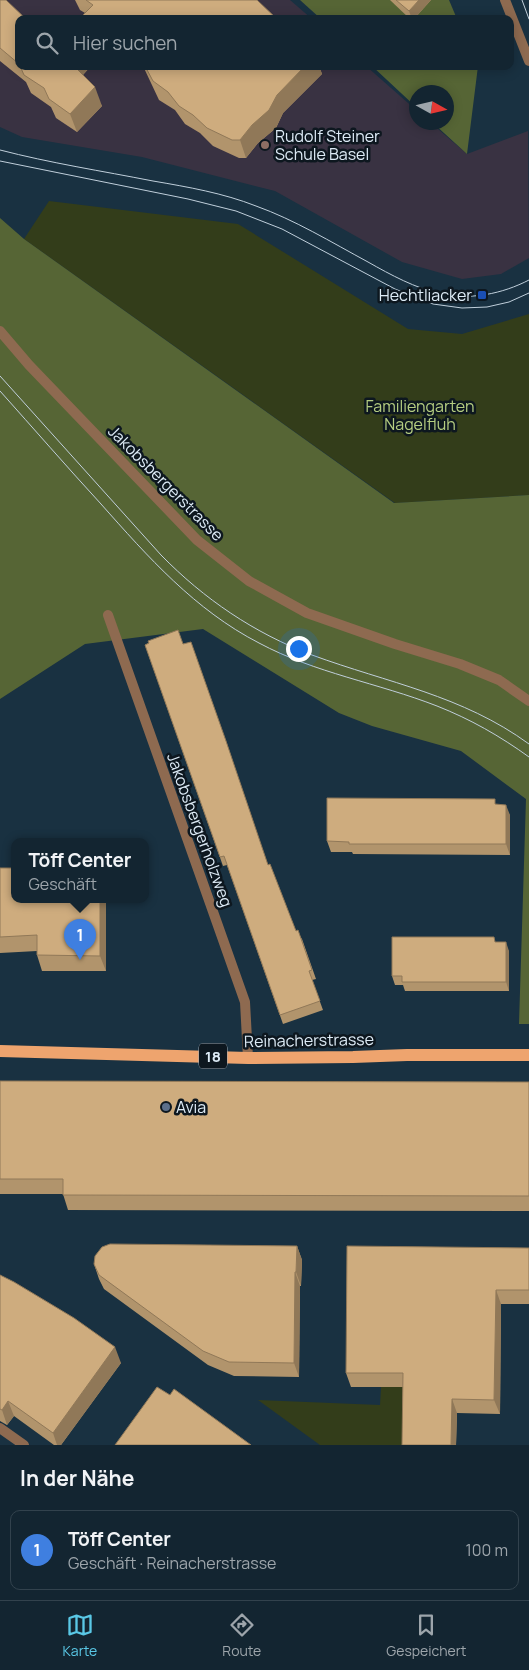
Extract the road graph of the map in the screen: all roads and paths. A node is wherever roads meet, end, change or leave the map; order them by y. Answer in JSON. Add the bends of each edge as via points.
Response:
{"nodes":[{"id":1,"x":505,"y":0,"type":"edge"},
{"id":2,"x":511,"y":15,"type":"edge"},
{"id":3,"x":514,"y":23,"type":"edge"},
{"id":4,"x":529,"y":61,"type":"edge"},
{"id":5,"x":0,"y":331,"type":"edge"},
{"id":6,"x":108,"y":615,"type":"dead end"},
{"id":7,"x":529,"y":701,"type":"edge"},
{"id":8,"x":0,"y":1051,"type":"edge"},
{"id":9,"x":529,"y":1055,"type":"edge"},
{"id":10,"x":248,"y":1058,"type":"junction"},
{"id":11,"x":0,"y":1428,"type":"edge"},
{"id":12,"x":24,"y":1445,"type":"edge"}],
"edges":[{"from":1,"to":2,"type":"street"},
{"from":3,"to":4,"type":"street"},
{"from":5,"to":7,"type":"street","name":"Jakobsbergerstrasse","via":[[197,540],[250,581],[307,613],[499,680]]},
{"from":6,"to":10,"type":"street","name":"Jakobsbergerholzweg","via":[[245,1002]]},
{"from":8,"to":10,"type":"main road","name":"Reinacherstrasse","number":"18"},
{"from":9,"to":10,"type":"main road","name":"Reinacherstrasse","number":"18"},
{"from":11,"to":12,"type":"street"}]}
